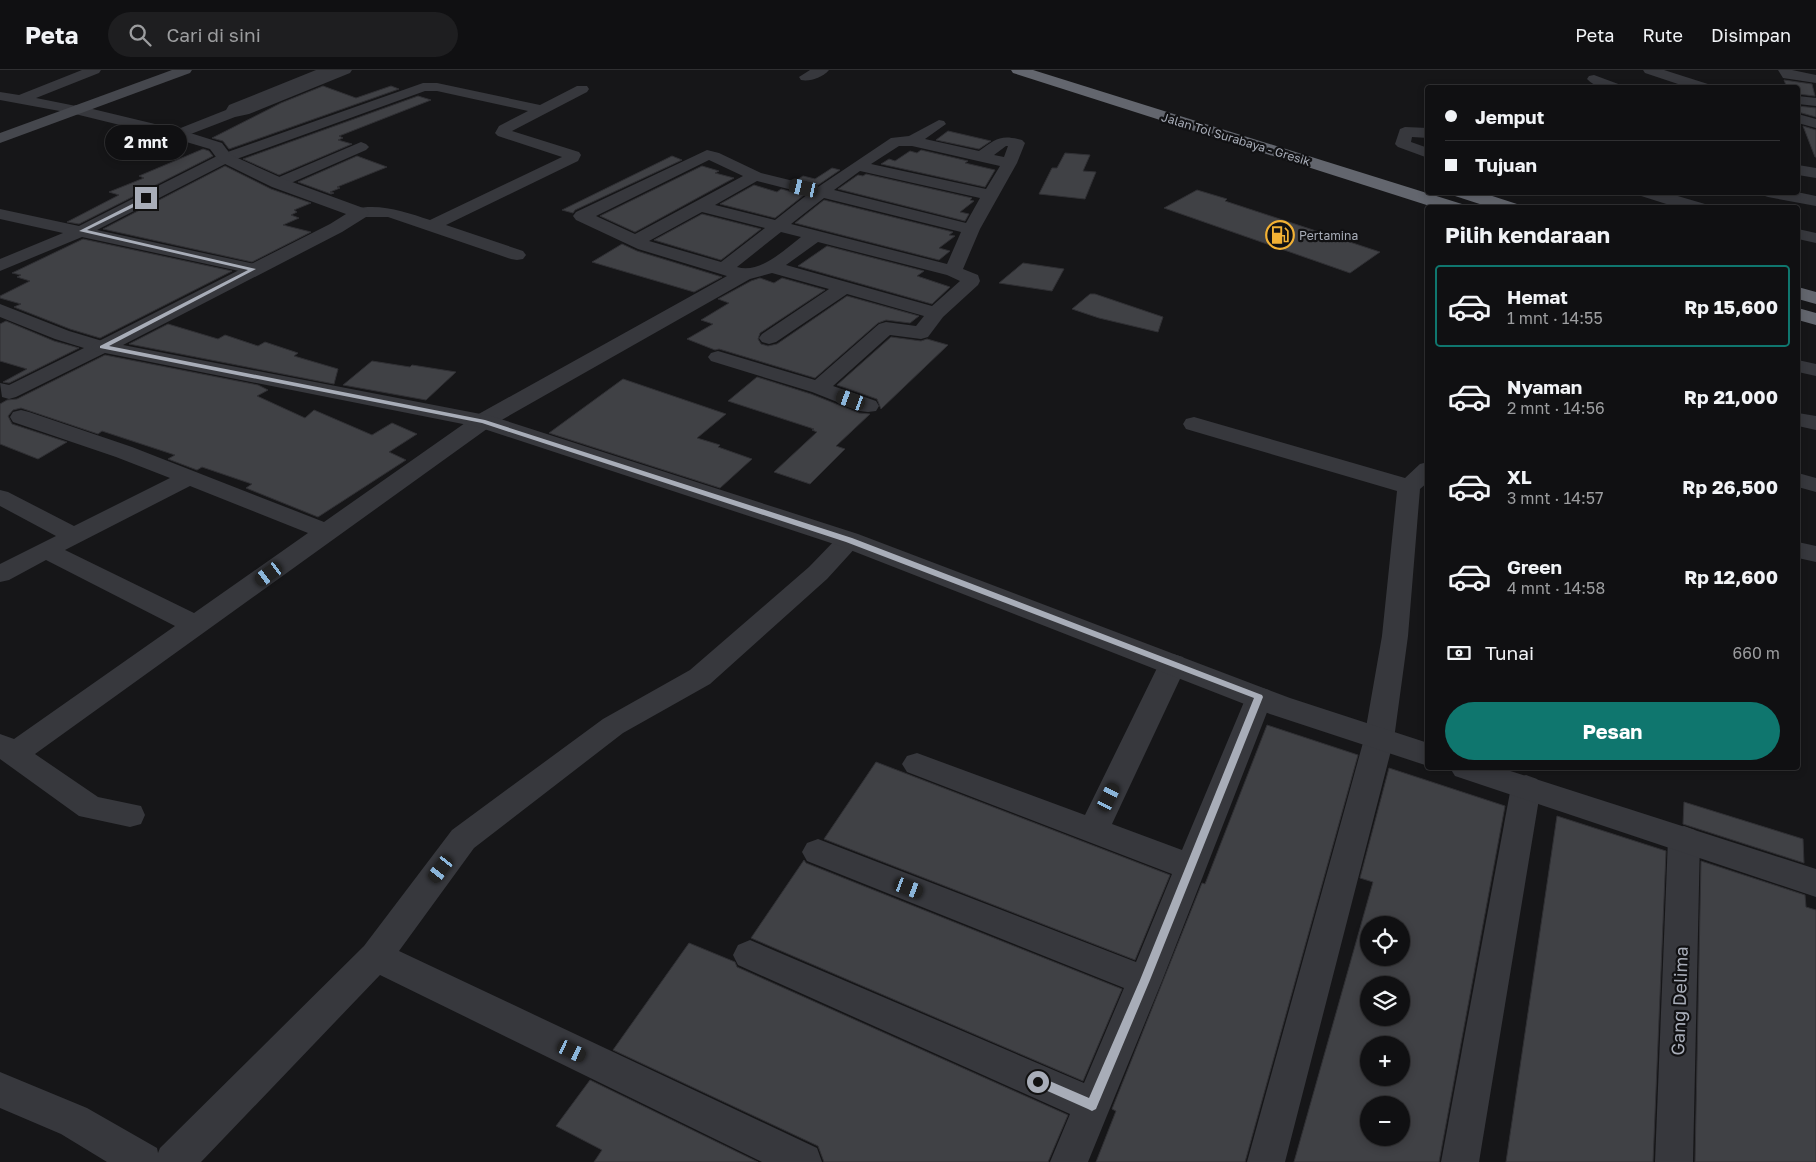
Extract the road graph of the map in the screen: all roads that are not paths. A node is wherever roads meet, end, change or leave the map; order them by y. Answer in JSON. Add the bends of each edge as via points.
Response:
{"nodes":[{"id":1,"x":94,"y":70,"type":"edge"},
{"id":2,"x":185,"y":70,"type":"edge"},
{"id":3,"x":328,"y":70,"type":"edge"},
{"id":4,"x":345,"y":70,"type":"edge"},
{"id":5,"x":822,"y":70,"type":"edge"},
{"id":6,"x":1018,"y":70,"type":"edge"},
{"id":7,"x":1058,"y":70,"type":"edge"},
{"id":8,"x":1650,"y":70,"type":"edge"},
{"id":9,"x":1785,"y":70,"type":"edge"},
{"id":10,"x":806,"y":78,"type":"dead end"},
{"id":11,"x":1596,"y":79,"type":"edge"},
{"id":12,"x":1816,"y":79,"type":"edge"},
{"id":13,"x":312,"y":80,"type":"junction"},
{"id":14,"x":1700,"y":81,"type":"edge"},
{"id":15,"x":1609,"y":85,"type":"edge"},
{"id":16,"x":582,"y":88,"type":"dead end"},
{"id":17,"x":0,"y":96,"type":"edge"},
{"id":18,"x":20,"y":100,"type":"junction"},
{"id":19,"x":1800,"y":100,"type":"edge"},
{"id":20,"x":1816,"y":102,"type":"edge"},
{"id":21,"x":66,"y":108,"type":"junction"},
{"id":22,"x":542,"y":110,"type":"junction"},
{"id":23,"x":939,"y":124,"type":"dead end"},
{"id":24,"x":1425,"y":133,"type":"edge"},
{"id":25,"x":178,"y":134,"type":"junction"},
{"id":26,"x":0,"y":138,"type":"edge"},
{"id":27,"x":912,"y":141,"type":"junction"},
{"id":28,"x":361,"y":148,"type":"dead end"},
{"id":29,"x":1425,"y":152,"type":"edge"},
{"id":30,"x":226,"y":158,"type":"junction"},
{"id":31,"x":858,"y":166,"type":"junction"},
{"id":32,"x":1800,"y":170,"type":"edge"},
{"id":33,"x":1390,"y":171,"type":"dead end"},
{"id":34,"x":1816,"y":173,"type":"edge"},
{"id":35,"x":755,"y":176,"type":"junction"},
{"id":36,"x":278,"y":183,"type":"junction"},
{"id":37,"x":820,"y":192,"type":"junction"},
{"id":38,"x":1470,"y":195,"type":"edge"},
{"id":39,"x":1657,"y":195,"type":"edge"},
{"id":40,"x":1784,"y":195,"type":"edge"},
{"id":41,"x":989,"y":196,"type":"junction"},
{"id":42,"x":1816,"y":201,"type":"edge"},
{"id":43,"x":1446,"y":205,"type":"edge"},
{"id":44,"x":1502,"y":205,"type":"edge"},
{"id":45,"x":1689,"y":205,"type":"edge"},
{"id":46,"x":699,"y":206,"type":"junction"},
{"id":47,"x":360,"y":213,"type":"junction"},
{"id":48,"x":0,"y":214,"type":"edge"},
{"id":49,"x":777,"y":225,"type":"junction"},
{"id":50,"x":431,"y":226,"type":"junction"},
{"id":51,"x":971,"y":229,"type":"junction"},
{"id":52,"x":82,"y":231,"type":"junction"},
{"id":53,"x":1800,"y":234,"type":"edge"},
{"id":54,"x":816,"y":235,"type":"junction"},
{"id":55,"x":1816,"y":238,"type":"edge"},
{"id":56,"x":636,"y":241,"type":"junction"},
{"id":57,"x":518,"y":256,"type":"dead end"},
{"id":58,"x":0,"y":266,"type":"edge"},
{"id":59,"x":772,"y":267,"type":"junction"},
{"id":60,"x":253,"y":269,"type":"junction"},
{"id":61,"x":953,"y":271,"type":"junction"},
{"id":62,"x":733,"y":272,"type":"junction"},
{"id":63,"x":844,"y":287,"type":"junction"},
{"id":64,"x":1800,"y":294,"type":"edge"},
{"id":65,"x":1816,"y":298,"type":"edge"},
{"id":66,"x":0,"y":310,"type":"edge"},
{"id":67,"x":936,"y":312,"type":"junction"},
{"id":68,"x":1800,"y":315,"type":"edge"},
{"id":69,"x":1816,"y":319,"type":"edge"},
{"id":70,"x":769,"y":338,"type":"dead end"},
{"id":71,"x":102,"y":347,"type":"junction"},
{"id":72,"x":718,"y":357,"type":"dead end"},
{"id":73,"x":1800,"y":366,"type":"edge"},
{"id":74,"x":1816,"y":370,"type":"edge"},
{"id":75,"x":819,"y":388,"type":"junction"},
{"id":76,"x":3,"y":396,"type":"edge"},
{"id":77,"x":868,"y":406,"type":"dead end"},
{"id":78,"x":21,"y":417,"type":"dead end"},
{"id":79,"x":1800,"y":420,"type":"edge"},
{"id":80,"x":483,"y":421,"type":"junction"},
{"id":81,"x":1816,"y":423,"type":"edge"},
{"id":82,"x":1194,"y":424,"type":"dead end"},
{"id":83,"x":1425,"y":471,"type":"edge"},
{"id":84,"x":188,"y":478,"type":"junction"},
{"id":85,"x":1800,"y":481,"type":"edge"},
{"id":86,"x":1816,"y":485,"type":"edge"},
{"id":87,"x":1409,"y":487,"type":"junction"},
{"id":88,"x":0,"y":497,"type":"edge"},
{"id":89,"x":327,"y":532,"type":"junction"},
{"id":90,"x":72,"y":537,"type":"junction"},
{"id":91,"x":849,"y":540,"type":"junction"},
{"id":92,"x":1800,"y":550,"type":"edge"},
{"id":93,"x":47,"y":551,"type":"junction"},
{"id":94,"x":1816,"y":554,"type":"edge"},
{"id":95,"x":0,"y":574,"type":"edge"},
{"id":96,"x":197,"y":626,"type":"junction"},
{"id":97,"x":1173,"y":664,"type":"junction"},
{"id":98,"x":1259,"y":697,"type":"junction"},
{"id":99,"x":1379,"y":740,"type":"junction"},
{"id":100,"x":7,"y":750,"type":"edge"},
{"id":101,"x":1425,"y":754,"type":"edge"},
{"id":102,"x":916,"y":764,"type":"dead end"},
{"id":103,"x":1472,"y":770,"type":"edge"},
{"id":104,"x":1526,"y":787,"type":"junction"},
{"id":105,"x":130,"y":815,"type":"dead end"},
{"id":106,"x":1093,"y":831,"type":"junction"},
{"id":107,"x":1684,"y":839,"type":"junction"},
{"id":108,"x":818,"y":852,"type":"dead end"},
{"id":109,"x":1190,"y":867,"type":"junction"},
{"id":110,"x":1816,"y":883,"type":"edge"},
{"id":111,"x":750,"y":955,"type":"dead end"},
{"id":112,"x":376,"y":956,"type":"junction"},
{"id":113,"x":1145,"y":980,"type":"junction"},
{"id":114,"x":0,"y":1090,"type":"edge"},
{"id":115,"x":1092,"y":1105,"type":"junction"},
{"id":116,"x":143,"y":1162,"type":"edge"},
{"id":117,"x":174,"y":1162,"type":"edge"},
{"id":118,"x":803,"y":1162,"type":"edge"},
{"id":119,"x":1069,"y":1162,"type":"edge"},
{"id":120,"x":1266,"y":1162,"type":"edge"},
{"id":121,"x":1460,"y":1162,"type":"edge"},
{"id":122,"x":1674,"y":1162,"type":"edge"}],
"edges":[{"from":1,"to":18,"type":"street"},
{"from":2,"to":21,"type":"main road"},
{"from":3,"to":13,"type":"street"},
{"from":4,"to":13,"type":"street"},
{"from":5,"to":10,"type":"street"},
{"from":6,"to":43,"type":"highway","name":"Jalan Tol Surabaya - Gresik"},
{"from":7,"to":33,"type":"highway","name":"Jalan Tol Surabaya - Gresik"},
{"from":8,"to":14,"type":"street"},
{"from":9,"to":12,"type":"street","via":[[1788,75]]},
{"from":11,"to":15,"type":"street"},
{"from":13,"to":25,"type":"street","via":[[244,111]]},
{"from":16,"to":22,"type":"street"},
{"from":17,"to":18,"type":"street"},
{"from":18,"to":21,"type":"street"},
{"from":19,"to":20,"type":"street"},
{"from":21,"to":25,"type":"street"},
{"from":21,"to":26,"type":"main road"},
{"from":22,"to":30,"type":"street","via":[[437,87],[423,87]]},
{"from":22,"to":50,"type":"street","via":[[504,129],[503,133],[569,152],[572,158]]},
{"from":23,"to":27,"type":"street"},
{"from":24,"to":29,"type":"street","via":[[1404,132],[1404,144]]},
{"from":25,"to":30,"type":"street","via":[[216,146]]},
{"from":27,"to":31,"type":"street","via":[[896,140]]},
{"from":27,"to":41,"type":"street","via":[[1009,163]]},
{"from":28,"to":36,"type":"street"},
{"from":30,"to":36,"type":"street"},
{"from":30,"to":52,"type":"street"},
{"from":31,"to":37,"type":"street"},
{"from":31,"to":41,"type":"street"},
{"from":32,"to":34,"type":"street"},
{"from":35,"to":37,"type":"street"},
{"from":35,"to":46,"type":"street"},
{"from":35,"to":56,"type":"street","via":[[713,156],[702,157],[582,216]]},
{"from":36,"to":47,"type":"street"},
{"from":37,"to":49,"type":"street"},
{"from":37,"to":51,"type":"street"},
{"from":38,"to":44,"type":"highway"},
{"from":39,"to":45,"type":"street"},
{"from":40,"to":42,"type":"street"},
{"from":41,"to":51,"type":"street"},
{"from":46,"to":49,"type":"street"},
{"from":46,"to":56,"type":"street"},
{"from":47,"to":50,"type":"street","via":[[389,212]]},
{"from":47,"to":60,"type":"street"},
{"from":48,"to":52,"type":"street"},
{"from":49,"to":54,"type":"street"},
{"from":49,"to":62,"type":"street"},
{"from":50,"to":57,"type":"street"},
{"from":51,"to":61,"type":"street"},
{"from":52,"to":58,"type":"street"},
{"from":52,"to":60,"type":"street"},
{"from":53,"to":55,"type":"street"},
{"from":54,"to":59,"type":"street"},
{"from":54,"to":61,"type":"street"},
{"from":56,"to":62,"type":"street"},
{"from":59,"to":62,"type":"street"},
{"from":59,"to":63,"type":"street"},
{"from":60,"to":71,"type":"street"},
{"from":61,"to":67,"type":"street","via":[[969,276],[971,281]]},
{"from":62,"to":80,"type":"street"},
{"from":63,"to":67,"type":"street"},
{"from":63,"to":70,"type":"street"},
{"from":64,"to":65,"type":"highway"},
{"from":66,"to":71,"type":"street"},
{"from":67,"to":75,"type":"street","via":[[919,334],[886,328]]},
{"from":68,"to":69,"type":"highway"},
{"from":71,"to":76,"type":"street"},
{"from":71,"to":80,"type":"street"},
{"from":72,"to":75,"type":"street"},
{"from":73,"to":74,"type":"street"},
{"from":75,"to":77,"type":"street"},
{"from":78,"to":84,"type":"street"},
{"from":79,"to":81,"type":"street"},
{"from":80,"to":89,"type":"street"},
{"from":80,"to":91,"type":"street"},
{"from":82,"to":87,"type":"street"},
{"from":83,"to":87,"type":"street"},
{"from":84,"to":89,"type":"street"},
{"from":84,"to":90,"type":"street"},
{"from":85,"to":86,"type":"street"},
{"from":87,"to":99,"type":"street","via":[[1395,636]]},
{"from":88,"to":90,"type":"street"},
{"from":89,"to":96,"type":"street"},
{"from":90,"to":93,"type":"street"},
{"from":91,"to":97,"type":"street"},
{"from":91,"to":112,"type":"street","via":[[818,573],[700,676],[613,726],[463,839]]},
{"from":92,"to":94,"type":"street"},
{"from":93,"to":95,"type":"street"},
{"from":93,"to":96,"type":"street"},
{"from":96,"to":100,"type":"street"},
{"from":97,"to":98,"type":"street"},
{"from":97,"to":106,"type":"street"},
{"from":98,"to":99,"type":"street"},
{"from":98,"to":109,"type":"street"},
{"from":99,"to":101,"type":"street"},
{"from":99,"to":120,"type":"street"},
{"from":100,"to":105,"type":"street","via":[[90,808]]},
{"from":102,"to":106,"type":"street"},
{"from":103,"to":104,"type":"street"},
{"from":104,"to":107,"type":"street"},
{"from":104,"to":121,"type":"street"},
{"from":106,"to":109,"type":"street"},
{"from":107,"to":110,"type":"street"},
{"from":107,"to":122,"type":"street","name":"Gang Delima"},
{"from":108,"to":113,"type":"street"},
{"from":109,"to":113,"type":"street"},
{"from":111,"to":115,"type":"street"},
{"from":112,"to":117,"type":"street"},
{"from":112,"to":118,"type":"street"},
{"from":113,"to":115,"type":"street"},
{"from":114,"to":116,"type":"street","via":[[74,1121]]},
{"from":115,"to":119,"type":"street"}]}
